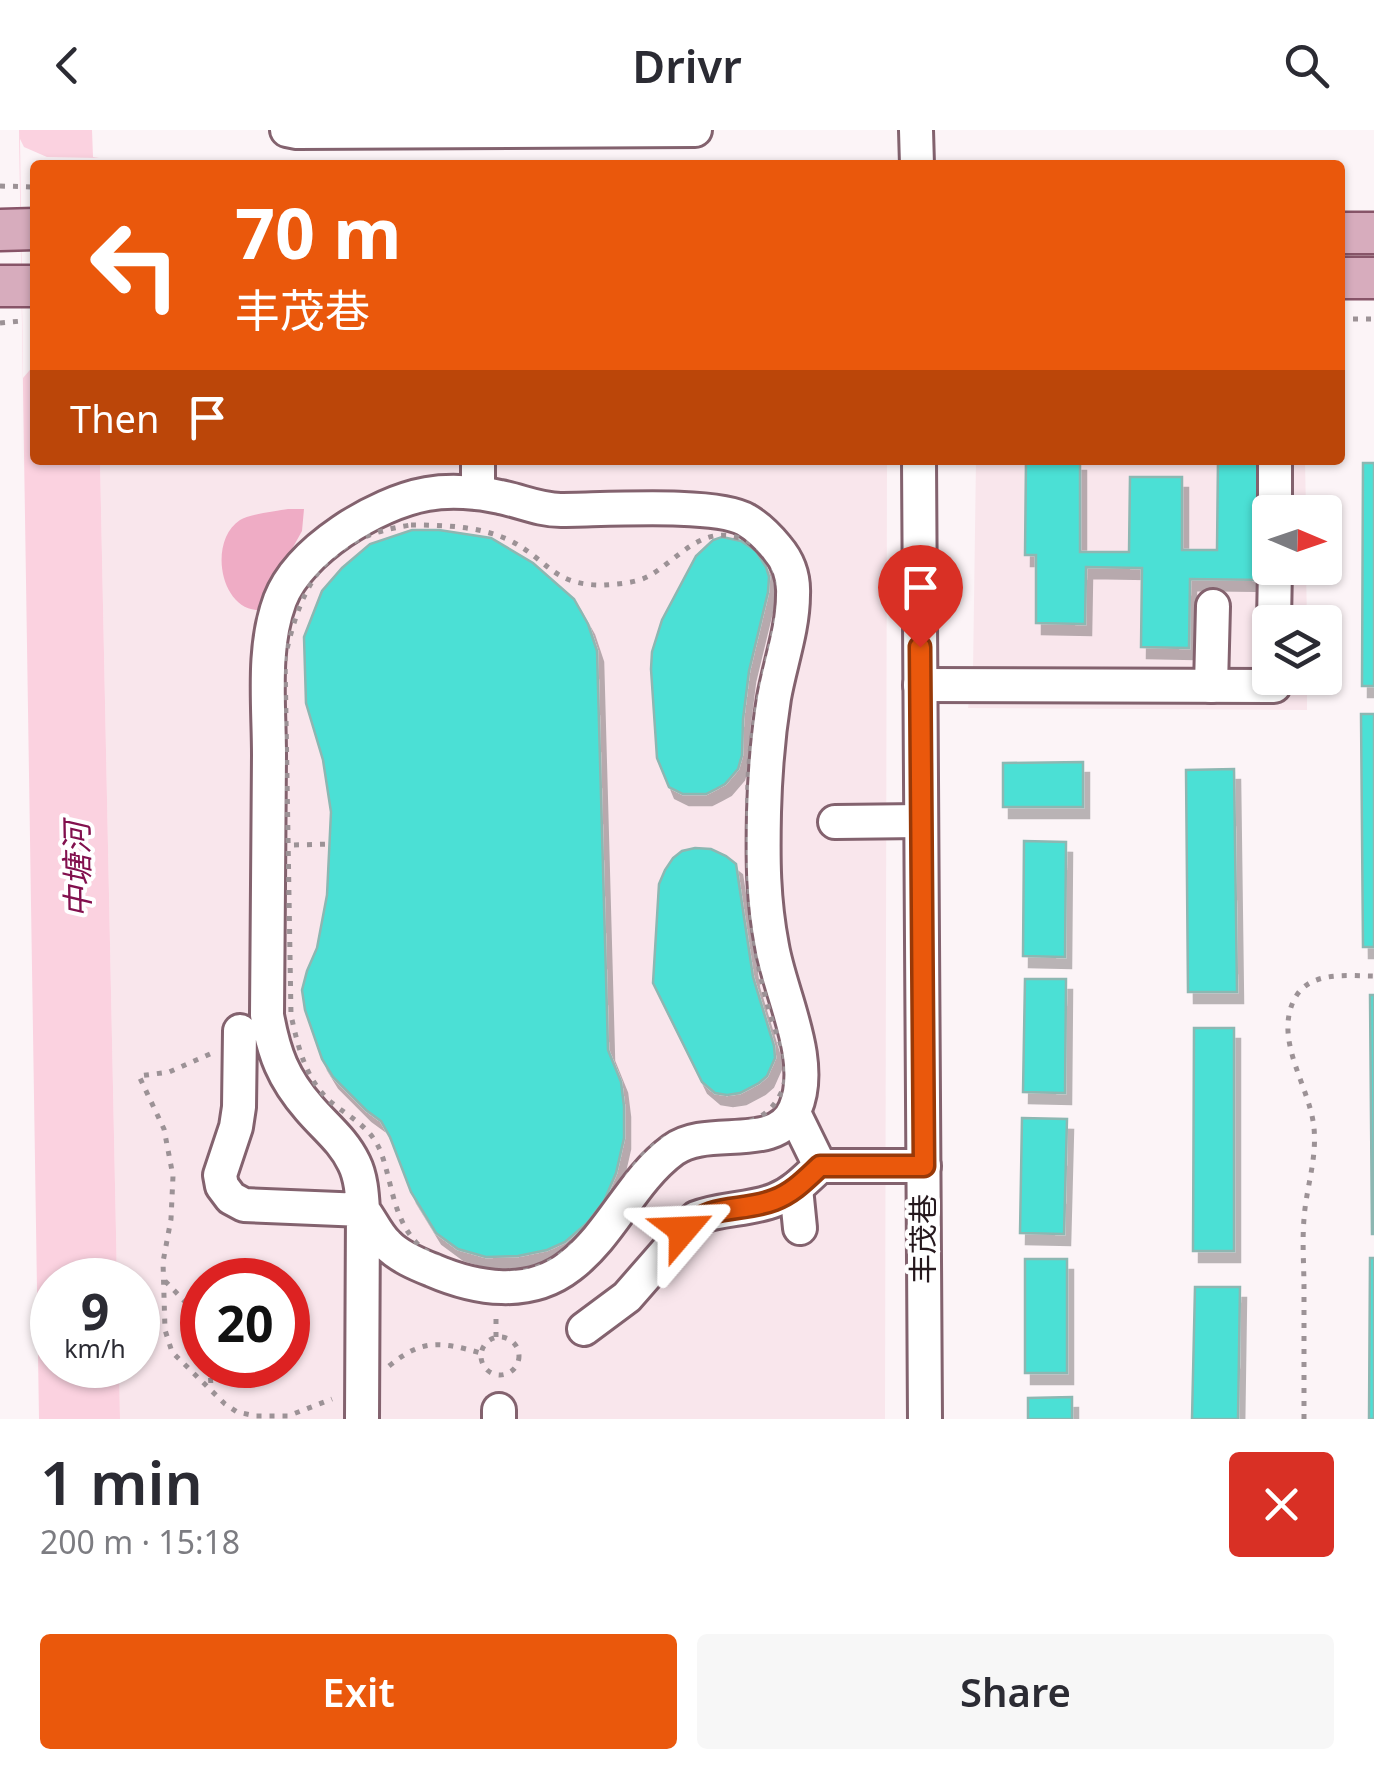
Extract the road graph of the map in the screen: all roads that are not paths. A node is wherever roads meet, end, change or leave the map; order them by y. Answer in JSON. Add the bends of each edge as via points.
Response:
{"nodes":[{"id":1,"x":286,"y":130,"type":"edge"},
{"id":2,"x":695,"y":130,"type":"edge"},
{"id":3,"x":916,"y":130,"type":"edge"},
{"id":4,"x":917,"y":160,"type":"edge"},
{"id":5,"x":1345,"y":233,"type":"edge"},
{"id":6,"x":1374,"y":233,"type":"edge"},
{"id":7,"x":1345,"y":278,"type":"edge"},
{"id":8,"x":1374,"y":278,"type":"edge"},
{"id":9,"x":478,"y":465,"type":"edge"},
{"id":10,"x":919,"y":465,"type":"edge"},
{"id":11,"x":1275,"y":465,"type":"edge"},
{"id":12,"x":478,"y":493,"type":"junction"},
{"id":13,"x":1275,"y":495,"type":"edge"},
{"id":14,"x":1212,"y":606,"type":"dead end"},
{"id":15,"x":920,"y":685,"type":"junction"},
{"id":16,"x":1212,"y":686,"type":"junction"},
{"id":17,"x":1252,"y":686,"type":"edge"},
{"id":18,"x":921,"y":821,"type":"junction"},
{"id":19,"x":835,"y":822,"type":"dead end"},
{"id":20,"x":231,"y":1039,"type":"road end"},
{"id":21,"x":794,"y":1113,"type":"junction"},
{"id":22,"x":924,"y":1166,"type":"junction"},
{"id":23,"x":808,"y":1177,"type":"junction"},
{"id":24,"x":364,"y":1210,"type":"junction"},
{"id":25,"x":800,"y":1228,"type":"dead end"},
{"id":26,"x":584,"y":1329,"type":"dead end"},
{"id":27,"x":362,"y":1419,"type":"edge"},
{"id":28,"x":926,"y":1419,"type":"edge"}],
"edges":[{"from":1,"to":2,"type":"street"},
{"from":3,"to":4,"type":"street"},
{"from":5,"to":6,"type":"main road"},
{"from":7,"to":8,"type":"main road"},
{"from":9,"to":12,"type":"street"},
{"from":10,"to":15,"type":"street","name":"丰茂巷"},
{"from":11,"to":13,"type":"street"},
{"from":12,"to":21,"type":"street","via":[[543,510],[712,510],[743,517],[786,558],[794,598],[765,768],[763,890],[800,1061]]},
{"from":12,"to":24,"type":"street","via":[[427,494],[378,510],[336,535],[296,573],[274,624],[268,1016],[288,1080],[356,1166]]},
{"from":14,"to":16,"type":"street"},
{"from":15,"to":16,"type":"street"},
{"from":15,"to":18,"type":"street","name":"丰茂巷"},
{"from":16,"to":17,"type":"street"},
{"from":18,"to":19,"type":"street"},
{"from":18,"to":22,"type":"street","name":"丰茂巷"},
{"from":20,"to":24,"type":"street","via":[[239,1108],[220,1175],[231,1198],[244,1205]]},
{"from":21,"to":23,"type":"street"},
{"from":21,"to":24,"type":"street","via":[[758,1136],[706,1137],[672,1150],[567,1269],[525,1285],[479,1286],[416,1264],[386,1244]]},
{"from":22,"to":23,"type":"street"},
{"from":22,"to":28,"type":"street","name":"丰茂巷"},
{"from":23,"to":25,"type":"street"},
{"from":23,"to":26,"type":"street","via":[[773,1201],[696,1218],[626,1297]]},
{"from":24,"to":27,"type":"street"}]}
